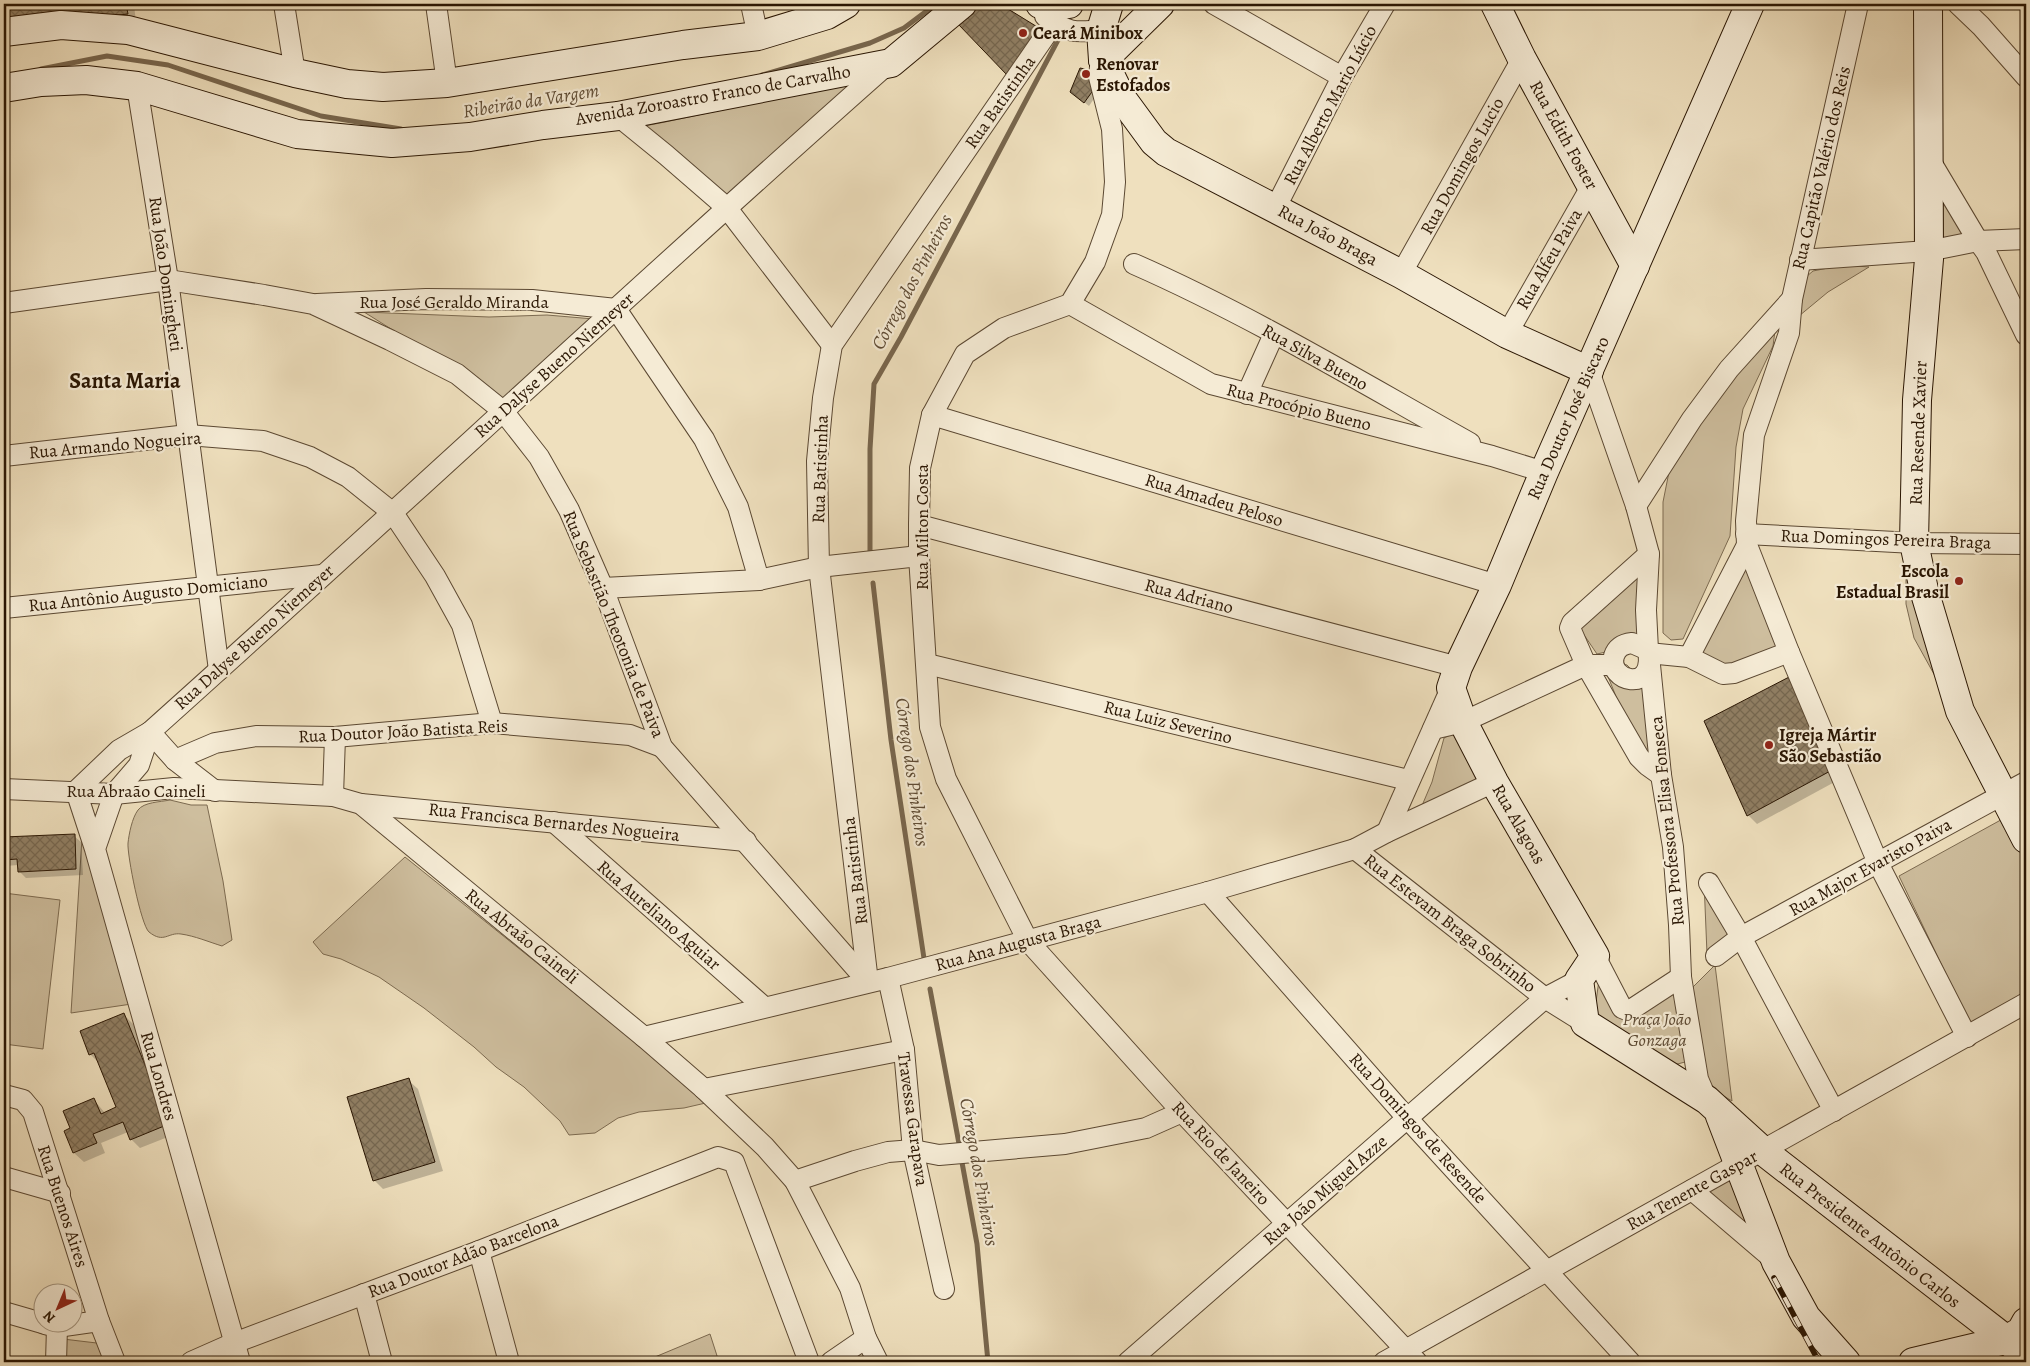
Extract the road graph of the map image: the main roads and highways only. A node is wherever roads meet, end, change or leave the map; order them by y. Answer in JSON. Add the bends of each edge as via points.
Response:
{"nodes":[{"id":1,"x":846,"y":4,"type":"edge"},
{"id":2,"x":962,"y":4,"type":"edge"},
{"id":3,"x":1109,"y":4,"type":"edge"},
{"id":4,"x":1160,"y":4,"type":"edge"},
{"id":5,"x":1495,"y":4,"type":"edge"},
{"id":6,"x":1750,"y":4,"type":"edge"},
{"id":7,"x":1928,"y":4,"type":"edge"},
{"id":8,"x":4,"y":32,"type":"edge"},
{"id":9,"x":1112,"y":36,"type":"junction"},
{"id":10,"x":890,"y":62,"type":"joint"},
{"id":11,"x":4,"y":88,"type":"edge"},
{"id":12,"x":1635,"y":266,"type":"junction"},
{"id":13,"x":1589,"y":371,"type":"junction"},
{"id":14,"x":1455,"y":678,"type":"joint"},
{"id":15,"x":2026,"y":839,"type":"edge"},
{"id":16,"x":1712,"y":1105,"type":"junction"},
{"id":17,"x":2026,"y":1322,"type":"edge"},
{"id":18,"x":2016,"y":1348,"type":"edge"},
{"id":19,"x":1846,"y":1362,"type":"edge"},
{"id":20,"x":1913,"y":1362,"type":"edge"}],
"edges":[{"from":1,"to":8,"type":"main road","via":[[827,15],[758,36],[447,83],[383,87],[346,84],[295,73],[128,30],[61,25]]},
{"from":2,"to":10,"type":"main road","name":"Rua Dalyse Bueno Niemeyer"},
{"from":3,"to":9,"type":"main road"},
{"from":4,"to":9,"type":"main road"},
{"from":5,"to":12,"type":"main road","name":"Rua Edith Foster"},
{"from":6,"to":12,"type":"main road","name":"Rua Doutor José Biscaro"},
{"from":7,"to":15,"type":"main road","name":"Rua Resende Xavier","via":[[1928,250],[1917,400],[1914,543],[1926,599],[1960,711]]},
{"from":9,"to":13,"type":"main road","name":"Rua João Braga","via":[[1103,60],[1121,97],[1154,142],[1166,152],[1402,274],[1507,334]]},
{"from":10,"to":11,"type":"main road","name":"Avenida Zoroastro Franco de Carvalho","via":[[618,116],[392,143],[297,134],[137,86],[86,80]]},
{"from":12,"to":13,"type":"main road","name":"Rua Doutor José Biscaro"},
{"from":13,"to":14,"type":"main road","name":"Rua Doutor José Biscaro"},
{"from":14,"to":16,"type":"main road","name":"Rua Alagoas","via":[[1463,722],[1595,956],[1579,980],[1585,1023]]},
{"from":16,"to":18,"type":"main road","name":"Rua Presidente Antônio Carlos","via":[[1762,1151]]},
{"from":16,"to":19,"type":"main road","via":[[1739,1164],[1776,1262],[1806,1317]]},
{"from":17,"to":18,"type":"main road"},
{"from":18,"to":20,"type":"main road"}]}
